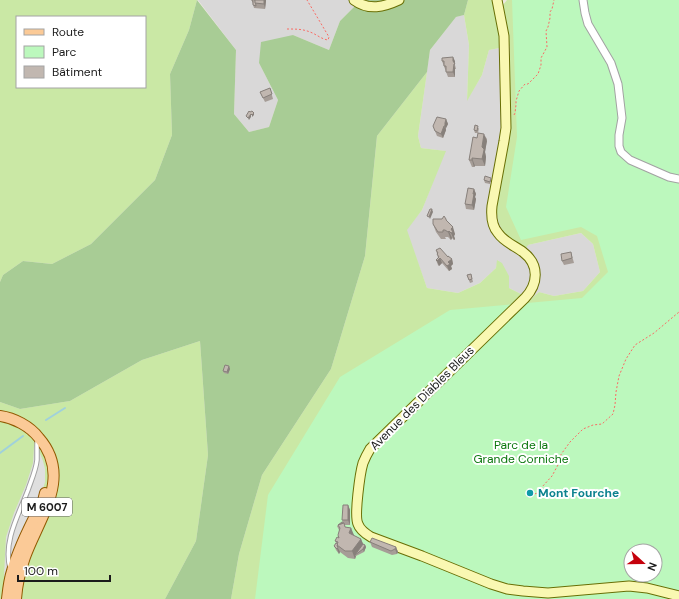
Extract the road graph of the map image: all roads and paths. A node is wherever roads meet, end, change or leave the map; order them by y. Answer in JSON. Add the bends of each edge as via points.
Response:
{"nodes":[{"id":1,"x":307,"y":0,"type":"edge"},
{"id":2,"x":354,"y":0,"type":"edge"},
{"id":3,"x":399,"y":0,"type":"edge"},
{"id":4,"x":497,"y":0,"type":"edge"},
{"id":5,"x":554,"y":0,"type":"edge"},
{"id":6,"x":583,"y":0,"type":"edge"},
{"id":7,"x":288,"y":29,"type":"dead end"},
{"id":8,"x":513,"y":116,"type":"dead end"},
{"id":9,"x":679,"y":179,"type":"edge"},
{"id":10,"x":679,"y":312,"type":"edge"},
{"id":11,"x":0,"y":416,"type":"edge"},
{"id":12,"x":20,"y":423,"type":"junction"},
{"id":13,"x":38,"y":442,"type":"junction"},
{"id":14,"x":527,"y":496,"type":"dead end"},
{"id":15,"x":11,"y":573,"type":"junction"},
{"id":16,"x":679,"y":596,"type":"edge"},
{"id":17,"x":7,"y":599,"type":"edge"},
{"id":18,"x":16,"y":599,"type":"edge"}],
"edges":[{"from":1,"to":7,"type":"path","via":[[328,40],[310,32]]},
{"from":2,"to":3,"type":"main road","via":[[374,8]]},
{"from":4,"to":16,"type":"main road","name":"Avenue des Diables Bleus","via":[[504,36],[506,128],[491,214],[499,234],[531,260],[535,281],[524,298],[370,449],[363,464],[356,512],[358,524],[371,537],[507,589],[548,593],[629,586]]},
{"from":5,"to":8,"type":"path","via":[[546,30],[547,47],[540,58],[541,66],[538,74],[519,92]]},
{"from":6,"to":9,"type":"street","via":[[588,24],[611,63],[618,84],[622,118],[619,135],[621,152],[630,160]]},
{"from":10,"to":14,"type":"path","via":[[635,345],[619,376],[613,414],[602,424],[583,429],[562,453],[552,476],[538,493]]},
{"from":11,"to":12,"type":"main road","number":"M 6007"},
{"from":12,"to":13,"type":"main road","number":"M 6007"},
{"from":12,"to":18,"type":"main road","number":"M 6007","via":[[35,432],[45,445],[52,463],[54,478],[50,499],[23,563]]},
{"from":13,"to":15,"type":"lane","via":[[37,462],[10,541],[8,560]]},
{"from":13,"to":15,"type":"main road","number":"M 6007","via":[[43,452],[48,482],[43,500]]},
{"from":15,"to":17,"type":"main road","number":"M 6007"}]}
